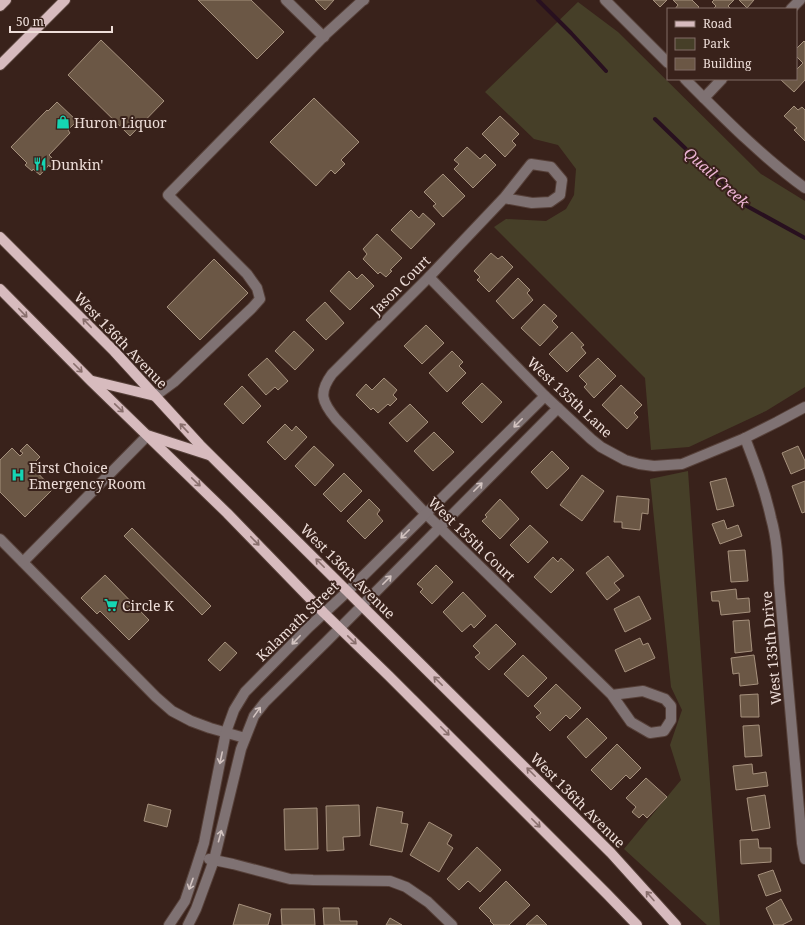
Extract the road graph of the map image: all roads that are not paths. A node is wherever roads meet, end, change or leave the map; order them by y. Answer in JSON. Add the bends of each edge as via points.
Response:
{"nodes":[{"id":1,"x":6,"y":0,"type":"edge"},
{"id":2,"x":64,"y":0,"type":"edge"},
{"id":3,"x":286,"y":0,"type":"edge"},
{"id":4,"x":364,"y":0,"type":"edge"},
{"id":5,"x":605,"y":0,"type":"edge"},
{"id":6,"x":800,"y":0,"type":"edge"},
{"id":7,"x":805,"y":4,"type":"edge"},
{"id":8,"x":0,"y":6,"type":"edge"},
{"id":9,"x":791,"y":8,"type":"edge"},
{"id":10,"x":324,"y":37,"type":"junction"},
{"id":11,"x":667,"y":62,"type":"edge"},
{"id":12,"x":0,"y":65,"type":"edge"},
{"id":13,"x":686,"y":80,"type":"edge"},
{"id":14,"x":721,"y":80,"type":"edge"},
{"id":15,"x":704,"y":98,"type":"junction"},
{"id":16,"x":805,"y":188,"type":"edge"},
{"id":17,"x":504,"y":198,"type":"junction"},
{"id":18,"x":0,"y":237,"type":"edge"},
{"id":19,"x":429,"y":277,"type":"junction"},
{"id":20,"x":0,"y":289,"type":"edge"},
{"id":21,"x":91,"y":381,"type":"junction"},
{"id":22,"x":323,"y":395,"type":"joint"},
{"id":23,"x":155,"y":396,"type":"junction"},
{"id":24,"x":546,"y":396,"type":"junction"},
{"id":25,"x":805,"y":407,"type":"edge"},
{"id":26,"x":558,"y":408,"type":"junction"},
{"id":27,"x":148,"y":435,"type":"junction"},
{"id":28,"x":745,"y":438,"type":"junction"},
{"id":29,"x":211,"y":456,"type":"junction"},
{"id":30,"x":426,"y":514,"type":"junction"},
{"id":31,"x":439,"y":527,"type":"junction"},
{"id":32,"x":0,"y":539,"type":"edge"},
{"id":33,"x":23,"y":562,"type":"junction"},
{"id":34,"x":348,"y":591,"type":"junction"},
{"id":35,"x":362,"y":605,"type":"junction"},
{"id":36,"x":324,"y":613,"type":"junction"},
{"id":37,"x":340,"y":628,"type":"junction"},
{"id":38,"x":612,"y":695,"type":"junction"},
{"id":39,"x":226,"y":732,"type":"junction"},
{"id":40,"x":245,"y":738,"type":"junction"},
{"id":41,"x":200,"y":857,"type":"junction"},
{"id":42,"x":214,"y":860,"type":"junction"},
{"id":43,"x":805,"y":860,"type":"edge"},
{"id":44,"x":169,"y":925,"type":"edge"},
{"id":45,"x":188,"y":925,"type":"edge"},
{"id":46,"x":452,"y":925,"type":"edge"},
{"id":47,"x":637,"y":925,"type":"edge"},
{"id":48,"x":676,"y":925,"type":"edge"}],
"edges":[{"from":1,"to":8,"type":"main road"},
{"from":2,"to":12,"type":"main road"},
{"from":3,"to":10,"type":"street"},
{"from":4,"to":10,"type":"street"},
{"from":5,"to":11,"type":"street"},
{"from":6,"to":7,"type":"street"},
{"from":6,"to":9,"type":"street"},
{"from":10,"to":23,"type":"street","via":[[168,195],[247,274],[257,288],[260,299],[174,382]]},
{"from":13,"to":15,"type":"street"},
{"from":14,"to":15,"type":"street"},
{"from":15,"to":16,"type":"street","via":[[775,165]]},
{"from":17,"to":17,"type":"street","name":"Jason Court","via":[[532,203],[550,202],[560,195],[562,180],[551,167],[531,164]]},
{"from":17,"to":19,"type":"street","name":"Jason Court"},
{"from":23,"to":18,"type":"main road","name":"West 136th Avenue","one_way":true,"via":[[114,351]]},
{"from":19,"to":22,"type":"street","name":"Jason Court","via":[[332,374],[324,387]]},
{"from":19,"to":24,"type":"street","name":"West 135th Lane"},
{"from":20,"to":21,"type":"main road","one_way":true},
{"from":21,"to":23,"type":"main road"},
{"from":21,"to":27,"type":"main road","one_way":true},
{"from":22,"to":30,"type":"street","name":"West 135th Court","via":[[324,403],[336,419]]},
{"from":29,"to":23,"type":"main road","name":"West 136th Avenue","one_way":true},
{"from":24,"to":26,"type":"street","name":"West 135th Lane"},
{"from":24,"to":30,"type":"street","name":"Kalamath Street","one_way":true},
{"from":25,"to":28,"type":"street"},
{"from":26,"to":28,"type":"street","name":"West 135th Lane","via":[[601,447],[625,460],[639,464],[682,464]]},
{"from":31,"to":26,"type":"street","one_way":true},
{"from":27,"to":29,"type":"main road"},
{"from":27,"to":33,"type":"street"},
{"from":27,"to":36,"type":"main road","one_way":true},
{"from":28,"to":43,"type":"street","name":"West 135th Drive","via":[[766,497],[777,547]]},
{"from":34,"to":29,"type":"main road","name":"West 136th Avenue","one_way":true},
{"from":30,"to":31,"type":"street","name":"West 135th Court"},
{"from":30,"to":34,"type":"street","name":"Kalamath Street","one_way":true},
{"from":35,"to":31,"type":"street","one_way":true},
{"from":31,"to":38,"type":"street","name":"West 135th Court"},
{"from":32,"to":33,"type":"street"},
{"from":33,"to":39,"type":"street","via":[[172,711],[191,721]]},
{"from":34,"to":35,"type":"main road","name":"West 136th Avenue"},
{"from":34,"to":36,"type":"street","name":"Kalamath Street"},
{"from":35,"to":37,"type":"street"},
{"from":48,"to":35,"type":"main road","name":"West 136th Avenue","one_way":true,"via":[[611,853]]},
{"from":36,"to":37,"type":"main road"},
{"from":36,"to":39,"type":"street","name":"Kalamath Street","one_way":true,"via":[[245,692],[234,710]]},
{"from":40,"to":37,"type":"street","one_way":true,"via":[[254,716],[265,702]]},
{"from":37,"to":47,"type":"main road","one_way":true},
{"from":38,"to":38,"type":"street","name":"West 135th Court","via":[[631,722],[650,733],[664,731],[671,720],[671,706],[665,699],[643,691]]},
{"from":39,"to":40,"type":"street"},
{"from":39,"to":41,"type":"street","name":"Kalamath Street","one_way":true},
{"from":42,"to":40,"type":"street","one_way":true},
{"from":41,"to":42,"type":"street"},
{"from":41,"to":44,"type":"street","name":"Kalamath Street","one_way":true,"via":[[185,901]]},
{"from":42,"to":45,"type":"street"},
{"from":42,"to":46,"type":"street","via":[[290,879],[390,881],[406,887],[428,902]]}]}
